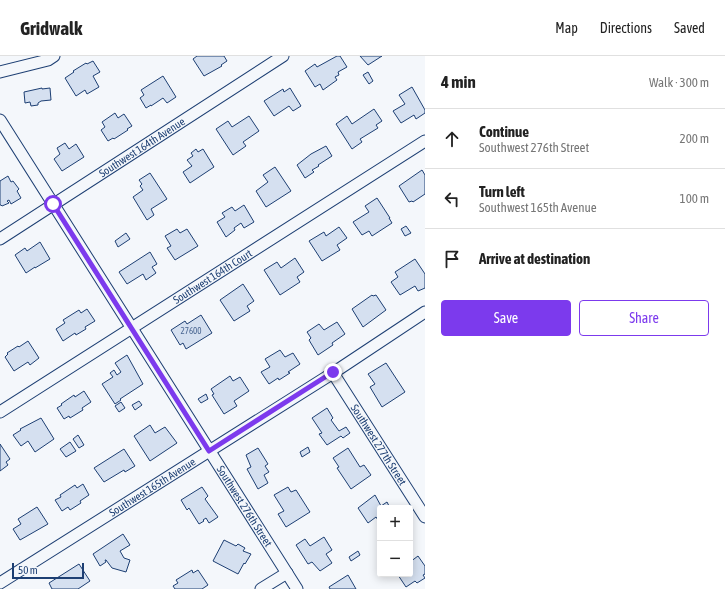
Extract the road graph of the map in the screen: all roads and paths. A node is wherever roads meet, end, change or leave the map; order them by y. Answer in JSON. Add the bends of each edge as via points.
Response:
{"nodes":[{"id":1,"x":54,"y":56,"type":"edge"},
{"id":2,"x":283,"y":56,"type":"edge"},
{"id":3,"x":0,"y":72,"type":"edge"},
{"id":4,"x":0,"y":120,"type":"edge"},
{"id":5,"x":425,"y":141,"type":"edge"},
{"id":6,"x":53,"y":204,"type":"junction"},
{"id":7,"x":0,"y":239,"type":"edge"},
{"id":8,"x":425,"y":312,"type":"edge"},
{"id":9,"x":132,"y":328,"type":"junction"},
{"id":10,"x":333,"y":372,"type":"junction"},
{"id":11,"x":0,"y":412,"type":"edge"},
{"id":12,"x":209,"y":451,"type":"junction"},
{"id":13,"x":425,"y":517,"type":"edge"},
{"id":14,"x":287,"y":573,"type":"junction"},
{"id":15,"x":0,"y":583,"type":"edge"},
{"id":16,"x":261,"y":589,"type":"edge"},
{"id":17,"x":297,"y":589,"type":"edge"}],
"edges":[{"from":1,"to":3,"type":"street","via":[[48,60]]},
{"from":2,"to":6,"type":"street","name":"Southwest 164th Avenue"},
{"from":4,"to":6,"type":"street","name":"Southwest 276th Street"},
{"from":5,"to":9,"type":"street","name":"Southwest 164th Court"},
{"from":6,"to":7,"type":"street","name":"Southwest 164th Avenue"},
{"from":6,"to":9,"type":"street","name":"Southwest 276th Street"},
{"from":8,"to":10,"type":"street","name":"Southwest 165th Avenue"},
{"from":9,"to":11,"type":"street","name":"Southwest 164th Court"},
{"from":9,"to":12,"type":"street","name":"Southwest 276th Street"},
{"from":10,"to":12,"type":"street","name":"Southwest 165th Avenue"},
{"from":10,"to":13,"type":"street","name":"Southwest 277th Street"},
{"from":12,"to":14,"type":"street","name":"Southwest 276th Street"},
{"from":12,"to":15,"type":"street","name":"Southwest 165th Avenue"},
{"from":14,"to":16,"type":"street"},
{"from":14,"to":17,"type":"street","name":"Southwest 276th Street"}]}
